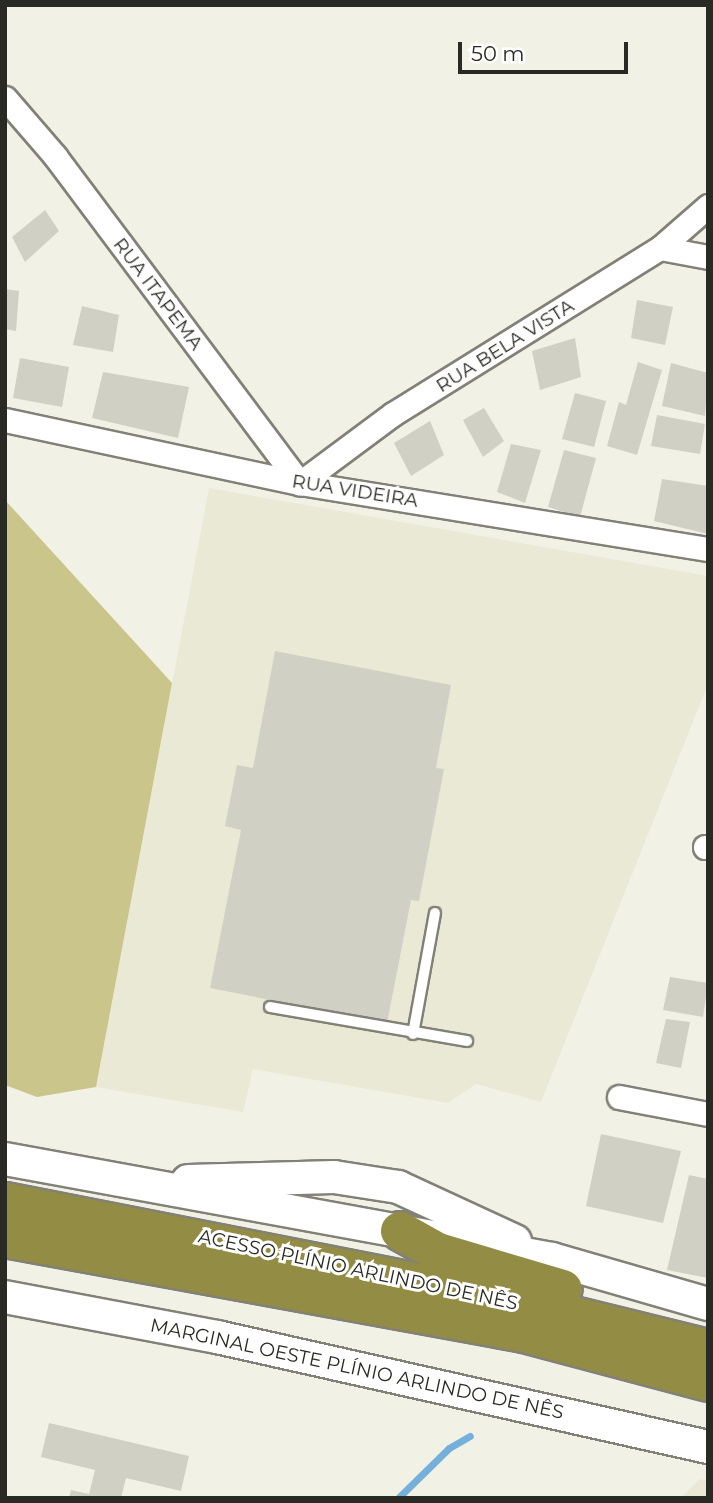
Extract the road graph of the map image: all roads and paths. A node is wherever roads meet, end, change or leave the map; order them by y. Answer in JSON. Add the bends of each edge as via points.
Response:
{"nodes":[{"id":1,"x":8,"y":104,"type":"edge"},
{"id":2,"x":708,"y":206,"type":"edge"},
{"id":3,"x":660,"y":248,"type":"junction"},
{"id":4,"x":708,"y":257,"type":"edge"},
{"id":5,"x":5,"y":420,"type":"edge"},
{"id":6,"x":300,"y":483,"type":"junction"},
{"id":7,"x":708,"y":549,"type":"edge"},
{"id":8,"x":435,"y":913,"type":"dead end"},
{"id":9,"x":271,"y":1007,"type":"dead end"},
{"id":10,"x":413,"y":1034,"type":"junction"},
{"id":11,"x":467,"y":1041,"type":"dead end"},
{"id":12,"x":619,"y":1097,"type":"dead end"},
{"id":13,"x":708,"y":1114,"type":"edge"},
{"id":14,"x":5,"y":1159,"type":"edge"},
{"id":15,"x":334,"y":1177,"type":"junction"},
{"id":16,"x":148,"y":1185,"type":"junction"},
{"id":17,"x":5,"y":1202,"type":"edge"},
{"id":18,"x":400,"y":1231,"type":"junction"},
{"id":19,"x":5,"y":1238,"type":"edge"},
{"id":20,"x":552,"y":1259,"type":"junction"},
{"id":21,"x":5,"y":1297,"type":"edge"},
{"id":22,"x":708,"y":1304,"type":"edge"},
{"id":23,"x":708,"y":1325,"type":"edge"},
{"id":24,"x":708,"y":1349,"type":"edge"},
{"id":25,"x":708,"y":1382,"type":"edge"},
{"id":26,"x":708,"y":1447,"type":"edge"}],
"edges":[{"from":1,"to":6,"type":"street","name":"RUA ITAPEMA","via":[[54,156]]},
{"from":2,"to":3,"type":"street","name":"RUA BELA VISTA"},
{"from":3,"to":4,"type":"street"},
{"from":3,"to":6,"type":"street","name":"RUA BELA VISTA","via":[[393,414]]},
{"from":5,"to":6,"type":"street","name":"RUA VIDEIRA"},
{"from":6,"to":7,"type":"street","name":"RUA VIDEIRA"},
{"from":8,"to":10,"type":"lane"},
{"from":9,"to":10,"type":"lane"},
{"from":10,"to":11,"type":"lane"},
{"from":12,"to":13,"type":"street"},
{"from":14,"to":16,"type":"main road"},
{"from":15,"to":16,"type":"main road"},
{"from":15,"to":18,"type":"main road"},
{"from":15,"to":20,"type":"main road","via":[[398,1187]]},
{"from":16,"to":18,"type":"main road"},
{"from":17,"to":24,"type":"highway","name":"ACESSO PLÍNIO ARLINDO DE NÊS","via":[[525,1304]]},
{"from":18,"to":20,"type":"main road"},
{"from":18,"to":23,"type":"highway","via":[[439,1252]]},
{"from":19,"to":25,"type":"highway","name":"ACESSO PLÍNIO ARLINDO DE NÊS","via":[[524,1333]]},
{"from":20,"to":22,"type":"main road"},
{"from":21,"to":26,"type":"main road","name":"MARGINAL OESTE PLÍNIO ARLINDO DE NÊS","via":[[217,1337]]}]}
